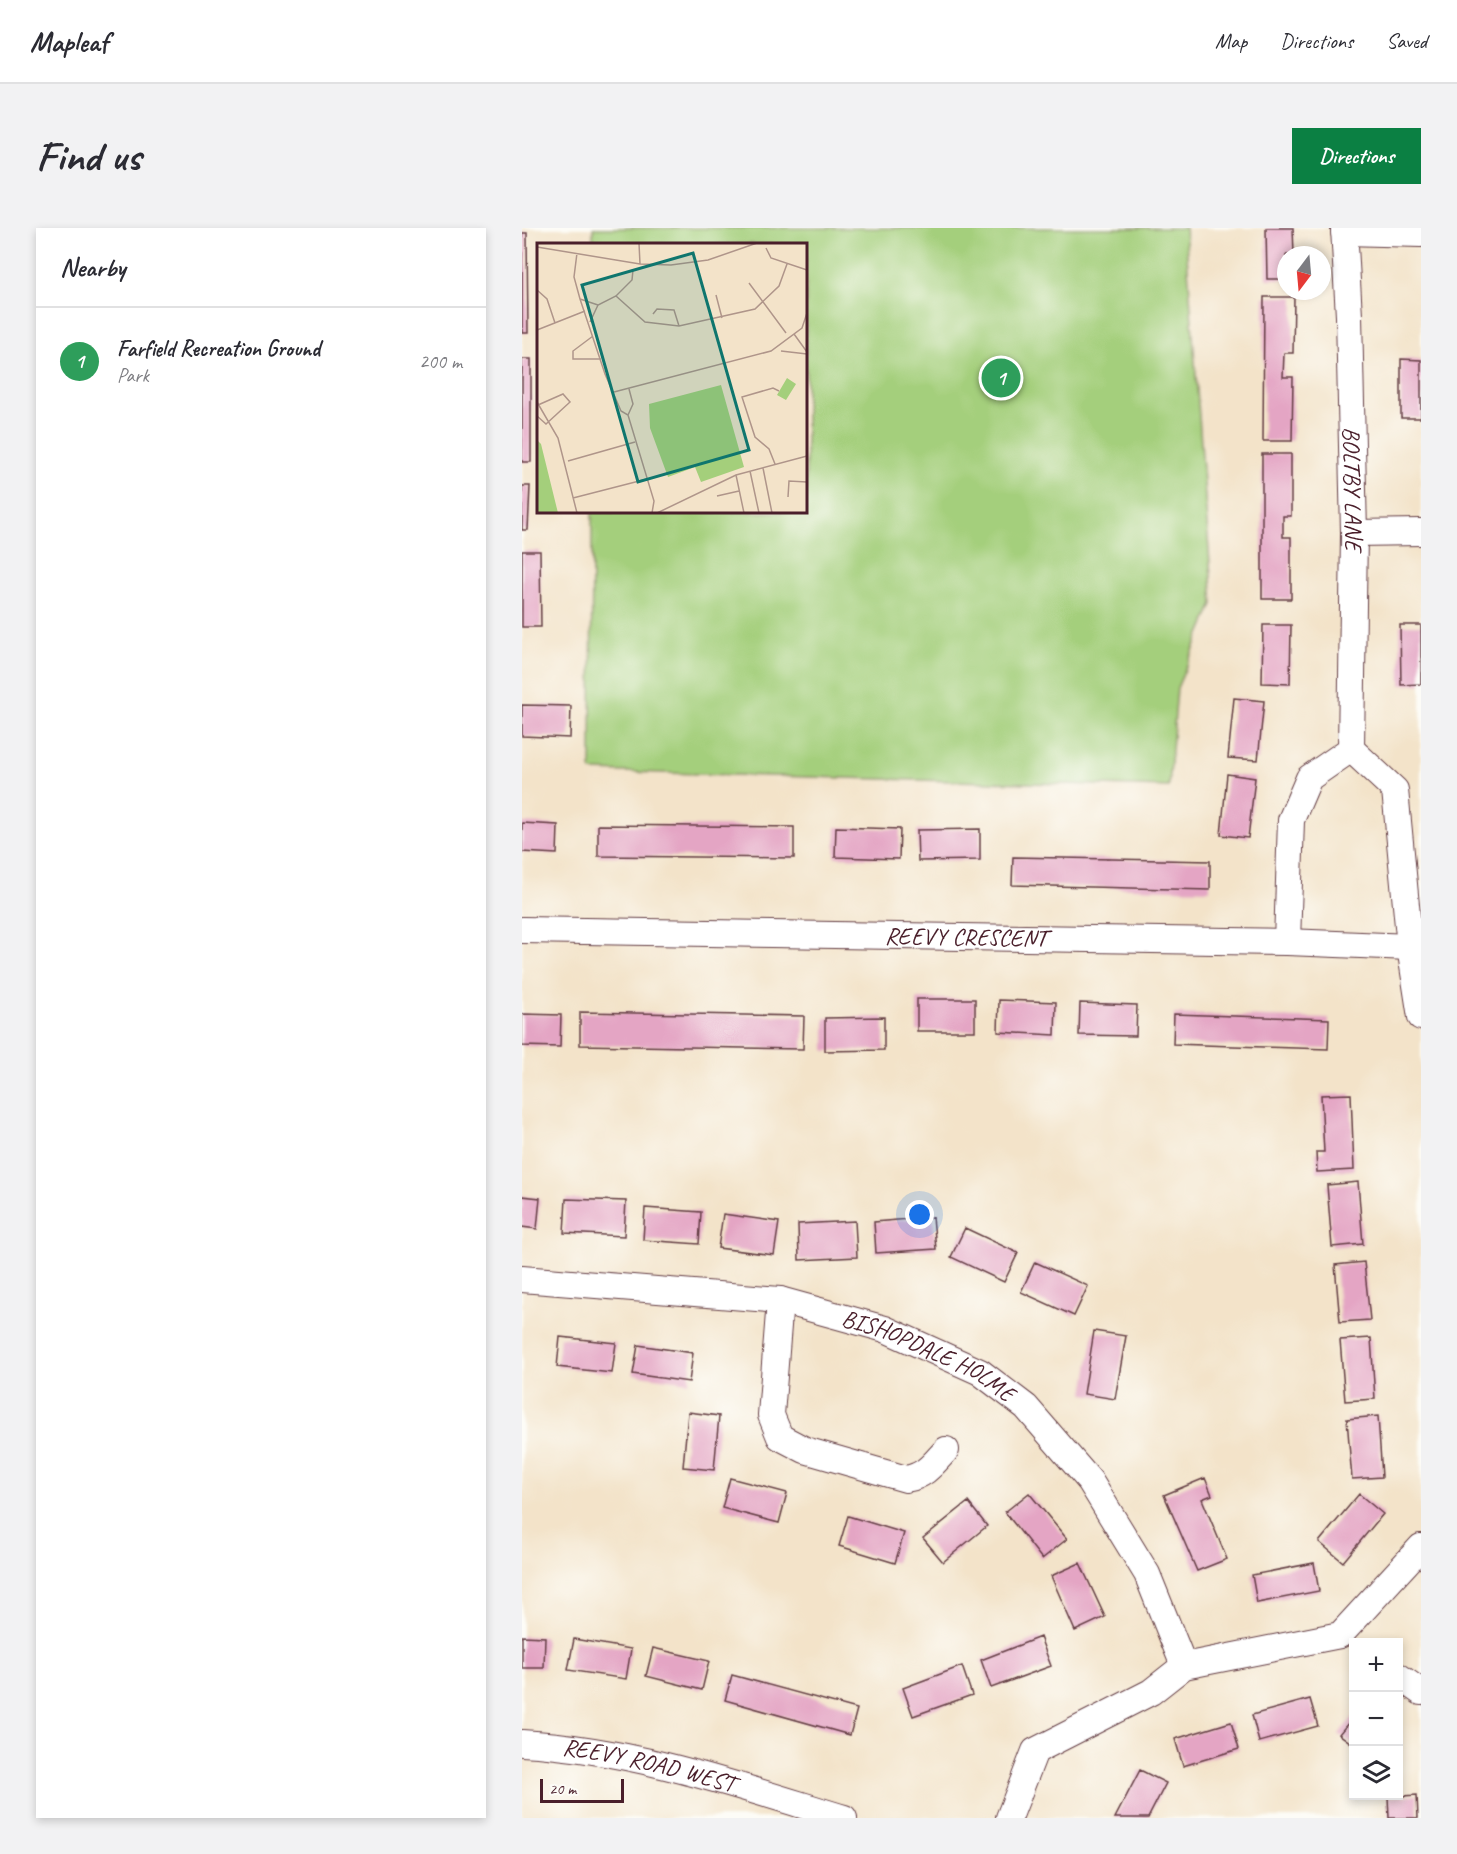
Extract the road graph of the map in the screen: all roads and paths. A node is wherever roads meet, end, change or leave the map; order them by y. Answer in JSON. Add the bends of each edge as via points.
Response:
{"nodes":[{"id":1,"x":1344,"y":230,"type":"edge"},
{"id":2,"x":1421,"y":234,"type":"edge"},
{"id":3,"x":1354,"y":532,"type":"junction"},
{"id":4,"x":1421,"y":532,"type":"edge"},
{"id":5,"x":1351,"y":749,"type":"junction"},
{"id":6,"x":522,"y":930,"type":"edge"},
{"id":7,"x":1287,"y":942,"type":"junction"},
{"id":8,"x":1410,"y":947,"type":"junction"},
{"id":9,"x":1421,"y":1017,"type":"edge"},
{"id":10,"x":522,"y":1279,"type":"edge"},
{"id":11,"x":780,"y":1300,"type":"junction"},
{"id":12,"x":946,"y":1450,"type":"dead end"},
{"id":13,"x":1421,"y":1547,"type":"edge"},
{"id":14,"x":1347,"y":1640,"type":"edge"},
{"id":15,"x":1184,"y":1666,"type":"junction"},
{"id":16,"x":1403,"y":1679,"type":"edge"},
{"id":17,"x":1421,"y":1692,"type":"edge"},
{"id":18,"x":522,"y":1743,"type":"edge"},
{"id":19,"x":844,"y":1818,"type":"edge"},
{"id":20,"x":1009,"y":1818,"type":"edge"}],
"edges":[{"from":1,"to":2,"type":"street"},
{"from":1,"to":3,"type":"street","name":"BOLTBY LANE","via":[[1350,316]]},
{"from":3,"to":4,"type":"street"},
{"from":3,"to":5,"type":"street","name":"BOLTBY LANE"},
{"from":5,"to":7,"type":"street","via":[[1310,778],[1291,820]]},
{"from":5,"to":8,"type":"street","via":[[1395,790]]},
{"from":6,"to":7,"type":"street","name":"REEVY CRESCENT"},
{"from":7,"to":8,"type":"street","name":"REEVY CRESCENT"},
{"from":8,"to":9,"type":"street"},
{"from":10,"to":11,"type":"street","name":"BISHOPDALE HOLME"},
{"from":11,"to":12,"type":"street","via":[[771,1415],[780,1437],[805,1450],[906,1479],[926,1472]]},
{"from":11,"to":15,"type":"street","name":"BISHOPDALE HOLME","via":[[885,1329],[980,1372],[1026,1407],[1090,1481],[1113,1518],[1147,1574]]},
{"from":13,"to":14,"type":"street"},
{"from":14,"to":15,"type":"street"},
{"from":15,"to":20,"type":"street","via":[[1151,1692],[1035,1751]]},
{"from":16,"to":17,"type":"street"},
{"from":18,"to":19,"type":"street","name":"REEVY ROAD WEST","via":[[624,1757],[709,1777]]}]}
